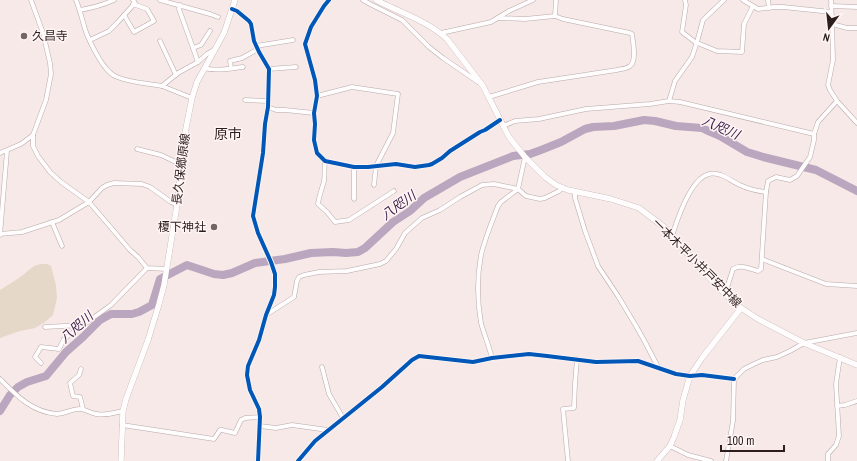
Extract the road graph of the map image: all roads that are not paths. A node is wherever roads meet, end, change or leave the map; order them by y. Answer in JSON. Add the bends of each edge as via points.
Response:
{"nodes":[{"id":1,"x":31,"y":0,"type":"edge"},
{"id":2,"x":76,"y":0,"type":"edge"},
{"id":3,"x":114,"y":0,"type":"edge"},
{"id":4,"x":160,"y":0,"type":"edge"},
{"id":5,"x":235,"y":0,"type":"edge"},
{"id":6,"x":329,"y":0,"type":"edge"},
{"id":7,"x":363,"y":0,"type":"edge"},
{"id":8,"x":376,"y":0,"type":"edge"},
{"id":9,"x":533,"y":0,"type":"edge"},
{"id":10,"x":556,"y":0,"type":"edge"},
{"id":11,"x":685,"y":0,"type":"edge"},
{"id":12,"x":724,"y":0,"type":"edge"},
{"id":13,"x":743,"y":0,"type":"edge"},
{"id":14,"x":768,"y":0,"type":"edge"},
{"id":15,"x":831,"y":0,"type":"edge"},
{"id":16,"x":133,"y":2,"type":"edge"},
{"id":17,"x":175,"y":2,"type":"edge"},
{"id":18,"x":180,"y":6,"type":"junction"},
{"id":19,"x":753,"y":6,"type":"junction"},
{"id":20,"x":831,"y":6,"type":"junction"},
{"id":21,"x":857,"y":7,"type":"edge"},
{"id":22,"x":769,"y":8,"type":"junction"},
{"id":23,"x":232,"y":9,"type":"junction"},
{"id":24,"x":80,"y":10,"type":"junction"},
{"id":25,"x":832,"y":12,"type":"junction"},
{"id":26,"x":124,"y":15,"type":"junction"},
{"id":27,"x":555,"y":16,"type":"junction"},
{"id":28,"x":218,"y":17,"type":"dead end"},
{"id":29,"x":497,"y":18,"type":"junction"},
{"id":30,"x":832,"y":24,"type":"junction"},
{"id":31,"x":857,"y":28,"type":"edge"},
{"id":32,"x":210,"y":31,"type":"dead end"},
{"id":33,"x":440,"y":33,"type":"junction"},
{"id":34,"x":90,"y":40,"type":"junction"},
{"id":35,"x":293,"y":40,"type":"dead end"},
{"id":36,"x":160,"y":41,"type":"dead end"},
{"id":37,"x":697,"y":42,"type":"junction"},
{"id":38,"x":257,"y":47,"type":"junction"},
{"id":39,"x":193,"y":48,"type":"junction"},
{"id":40,"x":214,"y":50,"type":"junction"},
{"id":41,"x":198,"y":62,"type":"junction"},
{"id":42,"x":243,"y":67,"type":"dead end"},
{"id":43,"x":296,"y":67,"type":"dead end"},
{"id":44,"x":205,"y":68,"type":"junction"},
{"id":45,"x":231,"y":68,"type":"junction"},
{"id":46,"x":269,"y":69,"type":"junction"},
{"id":47,"x":176,"y":75,"type":"junction"},
{"id":48,"x":482,"y":84,"type":"junction"},
{"id":49,"x":162,"y":86,"type":"junction"},
{"id":50,"x":317,"y":96,"type":"junction"},
{"id":51,"x":489,"y":97,"type":"junction"},
{"id":52,"x":192,"y":98,"type":"junction"},
{"id":53,"x":245,"y":100,"type":"dead end"},
{"id":54,"x":268,"y":101,"type":"junction"},
{"id":55,"x":669,"y":101,"type":"junction"},
{"id":56,"x":837,"y":101,"type":"junction"},
{"id":57,"x":268,"y":107,"type":"junction"},
{"id":58,"x":314,"y":113,"type":"junction"},
{"id":59,"x":500,"y":120,"type":"junction"},
{"id":60,"x":857,"y":123,"type":"edge"},
{"id":61,"x":503,"y":126,"type":"junction"},
{"id":62,"x":814,"y":134,"type":"junction"},
{"id":63,"x":33,"y":135,"type":"junction"},
{"id":64,"x":138,"y":149,"type":"dead end"},
{"id":65,"x":7,"y":151,"type":"junction"},
{"id":66,"x":0,"y":153,"type":"edge"},
{"id":67,"x":525,"y":157,"type":"junction"},
{"id":68,"x":325,"y":161,"type":"junction"},
{"id":69,"x":182,"y":165,"type":"junction"},
{"id":70,"x":376,"y":166,"type":"junction"},
{"id":71,"x":354,"y":167,"type":"junction"},
{"id":72,"x":374,"y":186,"type":"dead end"},
{"id":73,"x":562,"y":188,"type":"junction"},
{"id":74,"x":518,"y":189,"type":"junction"},
{"id":75,"x":394,"y":192,"type":"dead end"},
{"id":76,"x":575,"y":192,"type":"junction"},
{"id":77,"x":766,"y":192,"type":"junction"},
{"id":78,"x":354,"y":199,"type":"dead end"},
{"id":79,"x":89,"y":202,"type":"junction"},
{"id":80,"x":177,"y":205,"type":"junction"},
{"id":81,"x":52,"y":222,"type":"junction"},
{"id":82,"x":0,"y":235,"type":"edge"},
{"id":83,"x":672,"y":236,"type":"junction"},
{"id":84,"x":62,"y":246,"type":"dead end"},
{"id":85,"x":762,"y":259,"type":"junction"},
{"id":86,"x":147,"y":268,"type":"junction"},
{"id":87,"x":167,"y":269,"type":"junction"},
{"id":88,"x":857,"y":286,"type":"edge"},
{"id":89,"x":726,"y":294,"type":"junction"},
{"id":90,"x":740,"y":308,"type":"junction"},
{"id":91,"x":266,"y":315,"type":"junction"},
{"id":92,"x":83,"y":325,"type":"junction"},
{"id":93,"x":45,"y":327,"type":"dead end"},
{"id":94,"x":857,"y":333,"type":"edge"},
{"id":95,"x":804,"y":342,"type":"junction"},
{"id":96,"x":840,"y":357,"type":"junction"},
{"id":97,"x":492,"y":358,"type":"junction"},
{"id":98,"x":577,"y":359,"type":"junction"},
{"id":99,"x":40,"y":363,"type":"dead end"},
{"id":100,"x":857,"y":365,"type":"edge"},
{"id":101,"x":322,"y":367,"type":"dead end"},
{"id":102,"x":658,"y":367,"type":"junction"},
{"id":103,"x":80,"y":369,"type":"dead end"},
{"id":104,"x":690,"y":376,"type":"junction"},
{"id":105,"x":0,"y":379,"type":"edge"},
{"id":106,"x":734,"y":379,"type":"junction"},
{"id":107,"x":857,"y":401,"type":"edge"},
{"id":108,"x":837,"y":406,"type":"junction"},
{"id":109,"x":83,"y":409,"type":"junction"},
{"id":110,"x":123,"y":411,"type":"junction"},
{"id":111,"x":260,"y":418,"type":"junction"},
{"id":112,"x":343,"y":418,"type":"junction"},
{"id":113,"x":122,"y":425,"type":"junction"},
{"id":114,"x":260,"y":426,"type":"junction"},
{"id":115,"x":328,"y":430,"type":"junction"},
{"id":116,"x":670,"y":446,"type":"junction"},
{"id":117,"x":121,"y":461,"type":"edge"},
{"id":118,"x":258,"y":461,"type":"edge"},
{"id":119,"x":298,"y":461,"type":"edge"},
{"id":120,"x":568,"y":461,"type":"edge"},
{"id":121,"x":657,"y":461,"type":"edge"},
{"id":122,"x":711,"y":461,"type":"edge"},
{"id":123,"x":726,"y":461,"type":"edge"},
{"id":124,"x":828,"y":461,"type":"edge"}],
"edges":[{"from":1,"to":63,"type":"street","via":[[43,33],[51,74],[46,100]]},
{"from":2,"to":24,"type":"street"},
{"from":3,"to":24,"type":"street"},
{"from":4,"to":17,"type":"street"},
{"from":5,"to":23,"type":"main road","name":"長久保郷原線"},
{"from":6,"to":50,"type":"street","via":[[311,28],[305,44]]},
{"from":7,"to":48,"type":"street","via":[[402,20],[429,47]]},
{"from":8,"to":33,"type":"main road","name":"一本木平小井戸安中線"},
{"from":9,"to":29,"type":"street"},
{"from":10,"to":27,"type":"street"},
{"from":11,"to":37,"type":"street","via":[[682,32]]},
{"from":12,"to":37,"type":"street","via":[[703,20]]},
{"from":13,"to":19,"type":"street"},
{"from":14,"to":22,"type":"street"},
{"from":15,"to":20,"type":"street"},
{"from":16,"to":26,"type":"street"},
{"from":16,"to":26,"type":"street","via":[[147,9],[154,21],[134,32]]},
{"from":17,"to":18,"type":"street"},
{"from":18,"to":28,"type":"street"},
{"from":18,"to":39,"type":"street"},
{"from":19,"to":22,"type":"street","via":[[758,9]]},
{"from":19,"to":37,"type":"street","via":[[744,24],[742,52],[717,51]]},
{"from":20,"to":21,"type":"street"},
{"from":20,"to":25,"type":"street"},
{"from":22,"to":25,"type":"street"},
{"from":23,"to":38,"type":"street","via":[[249,20]]},
{"from":23,"to":40,"type":"main road","name":"長久保郷原線","via":[[224,33]]},
{"from":24,"to":34,"type":"street"},
{"from":25,"to":30,"type":"street"},
{"from":26,"to":34,"type":"street","via":[[109,30]]},
{"from":27,"to":29,"type":"street"},
{"from":27,"to":51,"type":"street","via":[[632,34],[632,63],[626,68],[538,82]]},
{"from":29,"to":33,"type":"street","via":[[490,22]]},
{"from":30,"to":31,"type":"street"},
{"from":30,"to":56,"type":"street","via":[[833,60],[828,85]]},
{"from":32,"to":39,"type":"street","via":[[201,45]]},
{"from":33,"to":48,"type":"main road","name":"一本木平小井戸安中線"},
{"from":34,"to":49,"type":"street","via":[[104,66],[111,73],[136,83]]},
{"from":35,"to":38,"type":"street"},
{"from":36,"to":47,"type":"street"},
{"from":37,"to":55,"type":"street","via":[[692,57],[675,81]]},
{"from":38,"to":45,"type":"street","via":[[242,58],[230,61]]},
{"from":38,"to":46,"type":"street"},
{"from":39,"to":41,"type":"street"},
{"from":40,"to":41,"type":"street"},
{"from":40,"to":44,"type":"main road","name":"長久保郷原線"},
{"from":41,"to":47,"type":"street"},
{"from":42,"to":45,"type":"street"},
{"from":43,"to":46,"type":"street"},
{"from":44,"to":45,"type":"street"},
{"from":44,"to":52,"type":"main road","name":"長久保郷原線"},
{"from":46,"to":54,"type":"street"},
{"from":47,"to":49,"type":"street"},
{"from":48,"to":51,"type":"main road","name":"一本木平小井戸安中線"},
{"from":49,"to":52,"type":"street"},
{"from":50,"to":58,"type":"street"},
{"from":50,"to":70,"type":"street","via":[[352,87],[398,94],[392,133]]},
{"from":51,"to":59,"type":"main road","name":"一本木平小井戸安中線"},
{"from":52,"to":69,"type":"main road","name":"長久保郷原線"},
{"from":53,"to":54,"type":"street"},
{"from":54,"to":57,"type":"street"},
{"from":55,"to":61,"type":"street","via":[[586,109],[539,119],[515,121]]},
{"from":55,"to":62,"type":"street"},
{"from":56,"to":60,"type":"street"},
{"from":56,"to":62,"type":"street","via":[[818,122]]},
{"from":57,"to":58,"type":"street"},
{"from":57,"to":91,"type":"street","via":[[253,216],[275,274],[274,295]]},
{"from":58,"to":68,"type":"street","via":[[314,140],[317,153]]},
{"from":59,"to":61,"type":"main road","name":"一本木平小井戸安中線"},
{"from":59,"to":70,"type":"street","via":[[432,164],[416,167],[396,164]]},
{"from":61,"to":67,"type":"main road","name":"一本木平小井戸安中線"},
{"from":62,"to":77,"type":"street","via":[[810,157],[796,176],[790,180],[776,177],[768,181]]},
{"from":63,"to":65,"type":"street"},
{"from":63,"to":79,"type":"street","via":[[33,146],[50,172]]},
{"from":64,"to":69,"type":"street","via":[[161,155]]},
{"from":65,"to":66,"type":"street"},
{"from":65,"to":82,"type":"street"},
{"from":67,"to":73,"type":"main road","name":"一本木平小井戸安中線","via":[[545,177]]},
{"from":67,"to":74,"type":"street"},
{"from":68,"to":71,"type":"street"},
{"from":68,"to":75,"type":"street","via":[[324,180],[318,204],[335,222],[349,220]]},
{"from":69,"to":80,"type":"main road","name":"長久保郷原線"},
{"from":70,"to":71,"type":"street"},
{"from":70,"to":72,"type":"street"},
{"from":71,"to":78,"type":"street"},
{"from":73,"to":74,"type":"street","via":[[545,198],[526,196]]},
{"from":73,"to":76,"type":"main road","name":"一本木平小井戸安中線"},
{"from":74,"to":91,"type":"street","via":[[494,184],[482,185],[422,218],[405,233],[386,261],[347,271],[319,272],[299,277],[294,298]]},
{"from":74,"to":97,"type":"street","via":[[498,206],[481,255],[479,298],[482,324]]},
{"from":76,"to":83,"type":"main road","name":"一本木平小井戸安中線","via":[[639,208]]},
{"from":76,"to":102,"type":"street","via":[[585,231],[598,266]]},
{"from":77,"to":83,"type":"street","via":[[747,188],[722,175],[704,176],[684,202]]},
{"from":77,"to":85,"type":"street"},
{"from":79,"to":80,"type":"street","via":[[102,188],[114,183],[142,184]]},
{"from":79,"to":81,"type":"street"},
{"from":79,"to":86,"type":"street"},
{"from":80,"to":87,"type":"main road","name":"長久保郷原線"},
{"from":81,"to":82,"type":"street","via":[[22,232]]},
{"from":81,"to":84,"type":"street"},
{"from":83,"to":89,"type":"main road","name":"一本木平小井戸安中線"},
{"from":85,"to":88,"type":"street","via":[[826,284]]},
{"from":85,"to":89,"type":"street","via":[[761,269],[758,271],[741,266],[735,267]]},
{"from":86,"to":87,"type":"street"},
{"from":86,"to":92,"type":"street","via":[[110,305]]},
{"from":87,"to":110,"type":"main road","name":"長久保郷原線","via":[[148,340]]},
{"from":89,"to":90,"type":"main road","name":"一本木平小井戸安中線"},
{"from":90,"to":95,"type":"main road","name":"一本木平小井戸安中線"},
{"from":90,"to":104,"type":"main road"},
{"from":91,"to":111,"type":"street","via":[[248,366],[247,376],[250,390],[259,408]]},
{"from":92,"to":93,"type":"street"},
{"from":92,"to":99,"type":"street","via":[[64,339],[59,349],[41,347],[35,357]]},
{"from":94,"to":95,"type":"street"},
{"from":95,"to":96,"type":"main road","name":"一本木平小井戸安中線"},
{"from":95,"to":106,"type":"street","via":[[777,357],[744,369]]},
{"from":96,"to":100,"type":"main road","name":"一本木平小井戸安中線"},
{"from":96,"to":108,"type":"street","via":[[836,384]]},
{"from":97,"to":98,"type":"street","via":[[529,354]]},
{"from":97,"to":112,"type":"street","via":[[473,362],[419,356]]},
{"from":98,"to":102,"type":"street","via":[[596,362],[638,361]]},
{"from":98,"to":120,"type":"street","via":[[574,408],[563,408]]},
{"from":101,"to":112,"type":"street","via":[[329,394]]},
{"from":102,"to":104,"type":"street"},
{"from":103,"to":109,"type":"street","via":[[79,375],[70,383],[73,396],[80,397]]},
{"from":104,"to":106,"type":"street"},
{"from":104,"to":116,"type":"main road","via":[[680,420]]},
{"from":105,"to":109,"type":"street","via":[[32,407],[58,414]]},
{"from":106,"to":123,"type":"street","via":[[732,421]]},
{"from":107,"to":108,"type":"street"},
{"from":108,"to":124,"type":"street","via":[[839,436],[836,445],[828,454]]},
{"from":109,"to":110,"type":"street","via":[[103,415]]},
{"from":110,"to":113,"type":"main road","name":"長久保郷原線"},
{"from":111,"to":113,"type":"street","via":[[245,418],[241,420],[235,432],[220,430],[214,439]]},
{"from":111,"to":114,"type":"street"},
{"from":112,"to":115,"type":"street"},
{"from":113,"to":117,"type":"main road","name":"長久保郷原線"},
{"from":114,"to":115,"type":"street","via":[[276,428],[292,425]]},
{"from":114,"to":118,"type":"street"},
{"from":115,"to":119,"type":"street"},
{"from":116,"to":121,"type":"main road"},
{"from":116,"to":122,"type":"street","via":[[688,455]]}]}
